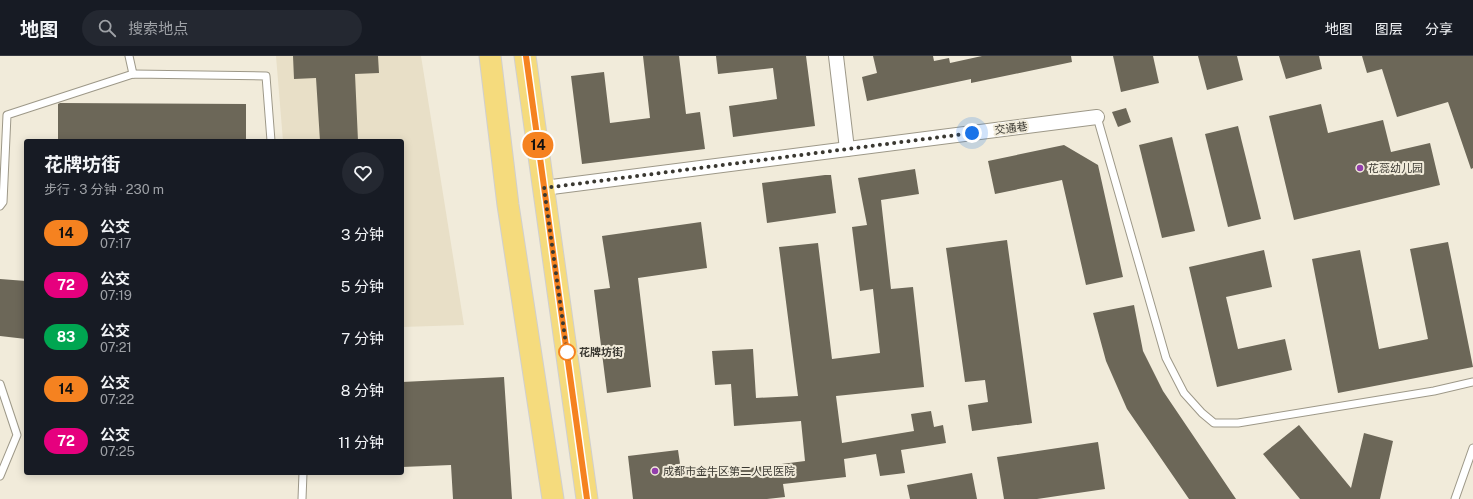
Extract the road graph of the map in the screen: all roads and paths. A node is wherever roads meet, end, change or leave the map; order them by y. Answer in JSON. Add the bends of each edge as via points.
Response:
{"nodes":[{"id":1,"x":129,"y":56,"type":"edge"},
{"id":2,"x":490,"y":56,"type":"edge"},
{"id":3,"x":526,"y":56,"type":"edge"},
{"id":4,"x":836,"y":56,"type":"edge"},
{"id":5,"x":133,"y":74,"type":"junction"},
{"id":6,"x":1098,"y":117,"type":"joint"},
{"id":7,"x":271,"y":139,"type":"edge"},
{"id":8,"x":847,"y":149,"type":"junction"},
{"id":9,"x":544,"y":188,"type":"junction"},
{"id":10,"x":0,"y":206,"type":"edge"},
{"id":11,"x":1473,"y":382,"type":"edge"},
{"id":12,"x":0,"y":384,"type":"edge"},
{"id":13,"x":1473,"y":448,"type":"edge"},
{"id":14,"x":303,"y":475,"type":"edge"},
{"id":15,"x":0,"y":476,"type":"edge"},
{"id":16,"x":302,"y":499,"type":"edge"},
{"id":17,"x":553,"y":499,"type":"edge"},
{"id":18,"x":587,"y":499,"type":"edge"},
{"id":19,"x":1455,"y":499,"type":"edge"}],
"edges":[{"from":1,"to":5,"type":"lane"},
{"from":2,"to":17,"type":"main road","via":[[508,205]]},
{"from":3,"to":9,"type":"main road"},
{"from":4,"to":8,"type":"street"},
{"from":5,"to":7,"type":"lane","via":[[266,76]]},
{"from":5,"to":10,"type":"lane","via":[[7,115],[3,202]]},
{"from":6,"to":8,"type":"street","name":"交通巷"},
{"from":6,"to":11,"type":"lane","via":[[1166,358],[1184,393],[1214,423],[1238,423],[1434,391]]},
{"from":8,"to":9,"type":"street","name":"交通巷"},
{"from":9,"to":18,"type":"main road"},
{"from":12,"to":15,"type":"lane","via":[[17,435]]},
{"from":13,"to":19,"type":"lane"},
{"from":14,"to":16,"type":"lane"}]}
